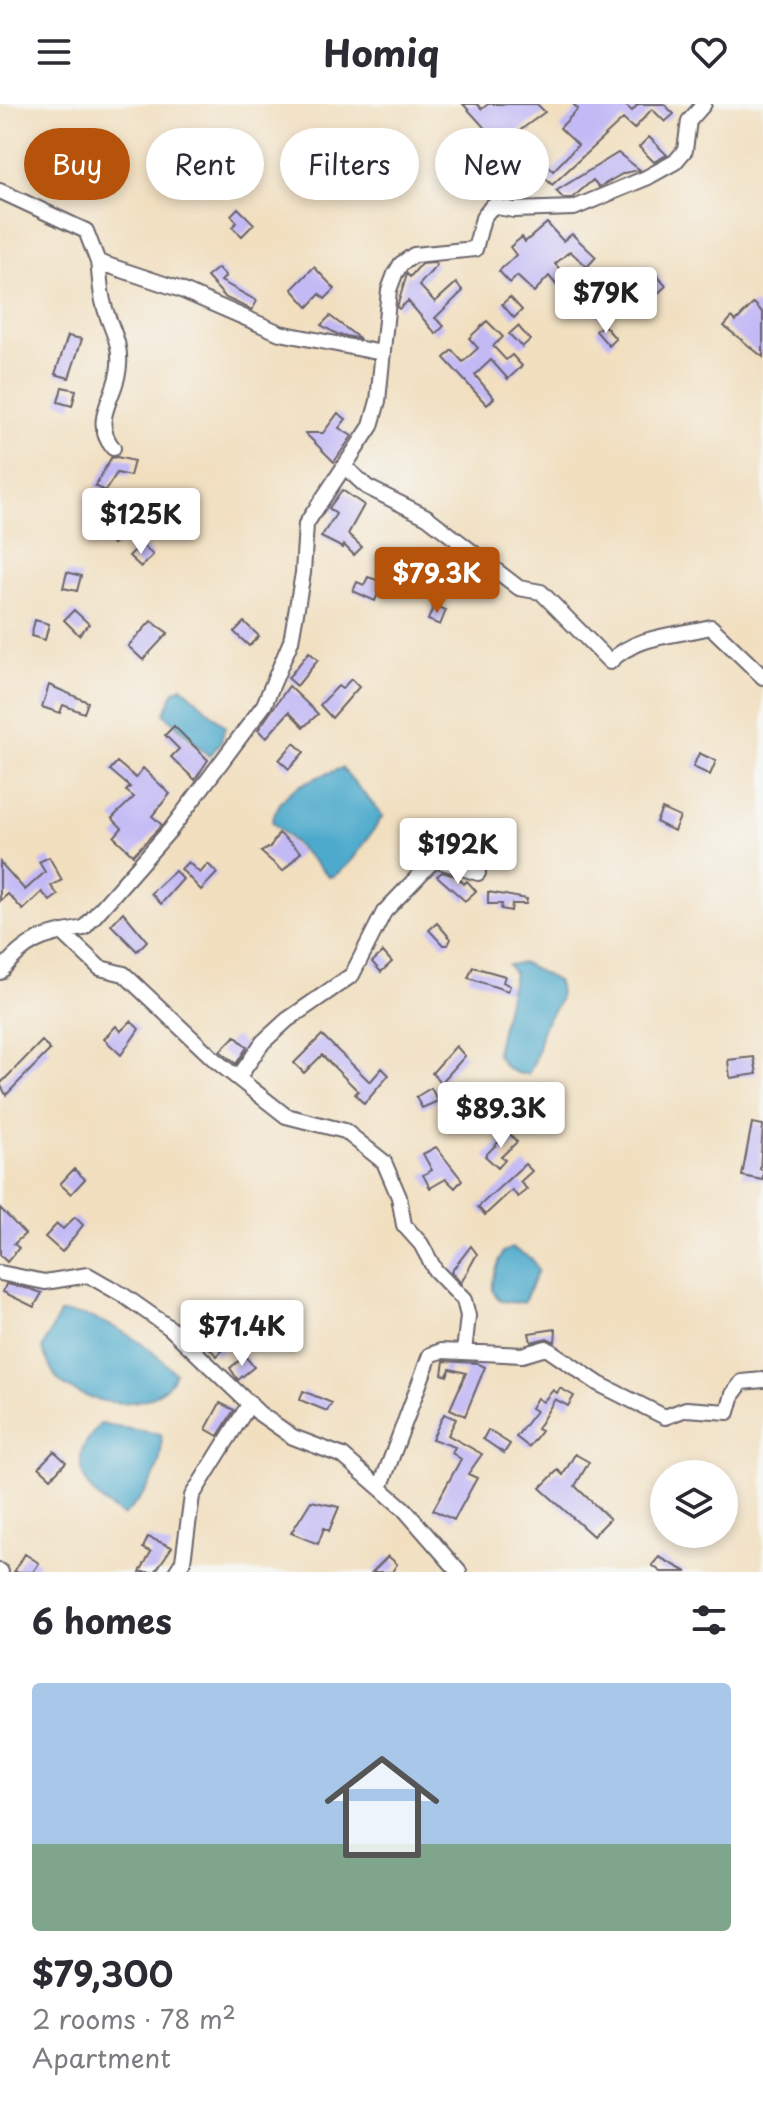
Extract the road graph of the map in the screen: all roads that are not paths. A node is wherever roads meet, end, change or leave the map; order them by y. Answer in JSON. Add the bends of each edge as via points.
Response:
{"nodes":[{"id":1,"x":704,"y":104,"type":"edge"},
{"id":2,"x":0,"y":191,"type":"edge"},
{"id":3,"x":98,"y":262,"type":"junction"},
{"id":4,"x":382,"y":353,"type":"junction"},
{"id":5,"x":113,"y":448,"type":"dead end"},
{"id":6,"x":344,"y":466,"type":"junction"},
{"id":7,"x":763,"y":677,"type":"edge"},
{"id":8,"x":478,"y":873,"type":"dead end"},
{"id":9,"x":62,"y":932,"type":"junction"},
{"id":10,"x":0,"y":972,"type":"edge"},
{"id":11,"x":238,"y":1078,"type":"junction"},
{"id":12,"x":0,"y":1273,"type":"edge"},
{"id":13,"x":464,"y":1352,"type":"junction"},
{"id":14,"x":763,"y":1380,"type":"edge"},
{"id":15,"x":250,"y":1403,"type":"junction"},
{"id":16,"x":380,"y":1488,"type":"junction"},
{"id":17,"x":176,"y":1572,"type":"edge"},
{"id":18,"x":459,"y":1572,"type":"edge"}],
"edges":[{"from":1,"to":4,"type":"street","via":[[689,121],[685,150],[646,178],[574,208],[492,206],[475,249],[406,259],[389,290]]},
{"from":2,"to":3,"type":"street","via":[[86,231]]},
{"from":3,"to":4,"type":"street","via":[[179,289],[280,333]]},
{"from":3,"to":5,"type":"street","via":[[104,305],[120,342],[119,370],[102,421],[104,437]]},
{"from":4,"to":6,"type":"street","via":[[371,426]]},
{"from":6,"to":7,"type":"street","via":[[367,487],[427,517],[519,588],[541,592],[610,662],[638,644],[711,627]]},
{"from":6,"to":9,"type":"street","via":[[306,524],[291,641],[264,705],[171,829],[84,928]]},
{"from":8,"to":11,"type":"street","via":[[437,860],[430,864],[384,912],[352,975],[287,1020],[263,1042]]},
{"from":9,"to":10,"type":"street","via":[[29,944]]},
{"from":9,"to":11,"type":"street","via":[[100,968],[124,974]]},
{"from":11,"to":13,"type":"street","via":[[286,1116],[345,1131],[384,1162],[404,1225],[464,1300]]},
{"from":12,"to":15,"type":"street","via":[[45,1282],[88,1275],[170,1328]]},
{"from":13,"to":14,"type":"street","via":[[522,1355],[546,1348],[599,1384],[665,1417],[686,1409],[728,1412],[742,1382]]},
{"from":13,"to":16,"type":"street","via":[[430,1355]]},
{"from":15,"to":16,"type":"street","via":[[293,1437],[343,1456]]},
{"from":15,"to":17,"type":"street","via":[[192,1496],[183,1561]]},
{"from":16,"to":18,"type":"street"}]}
